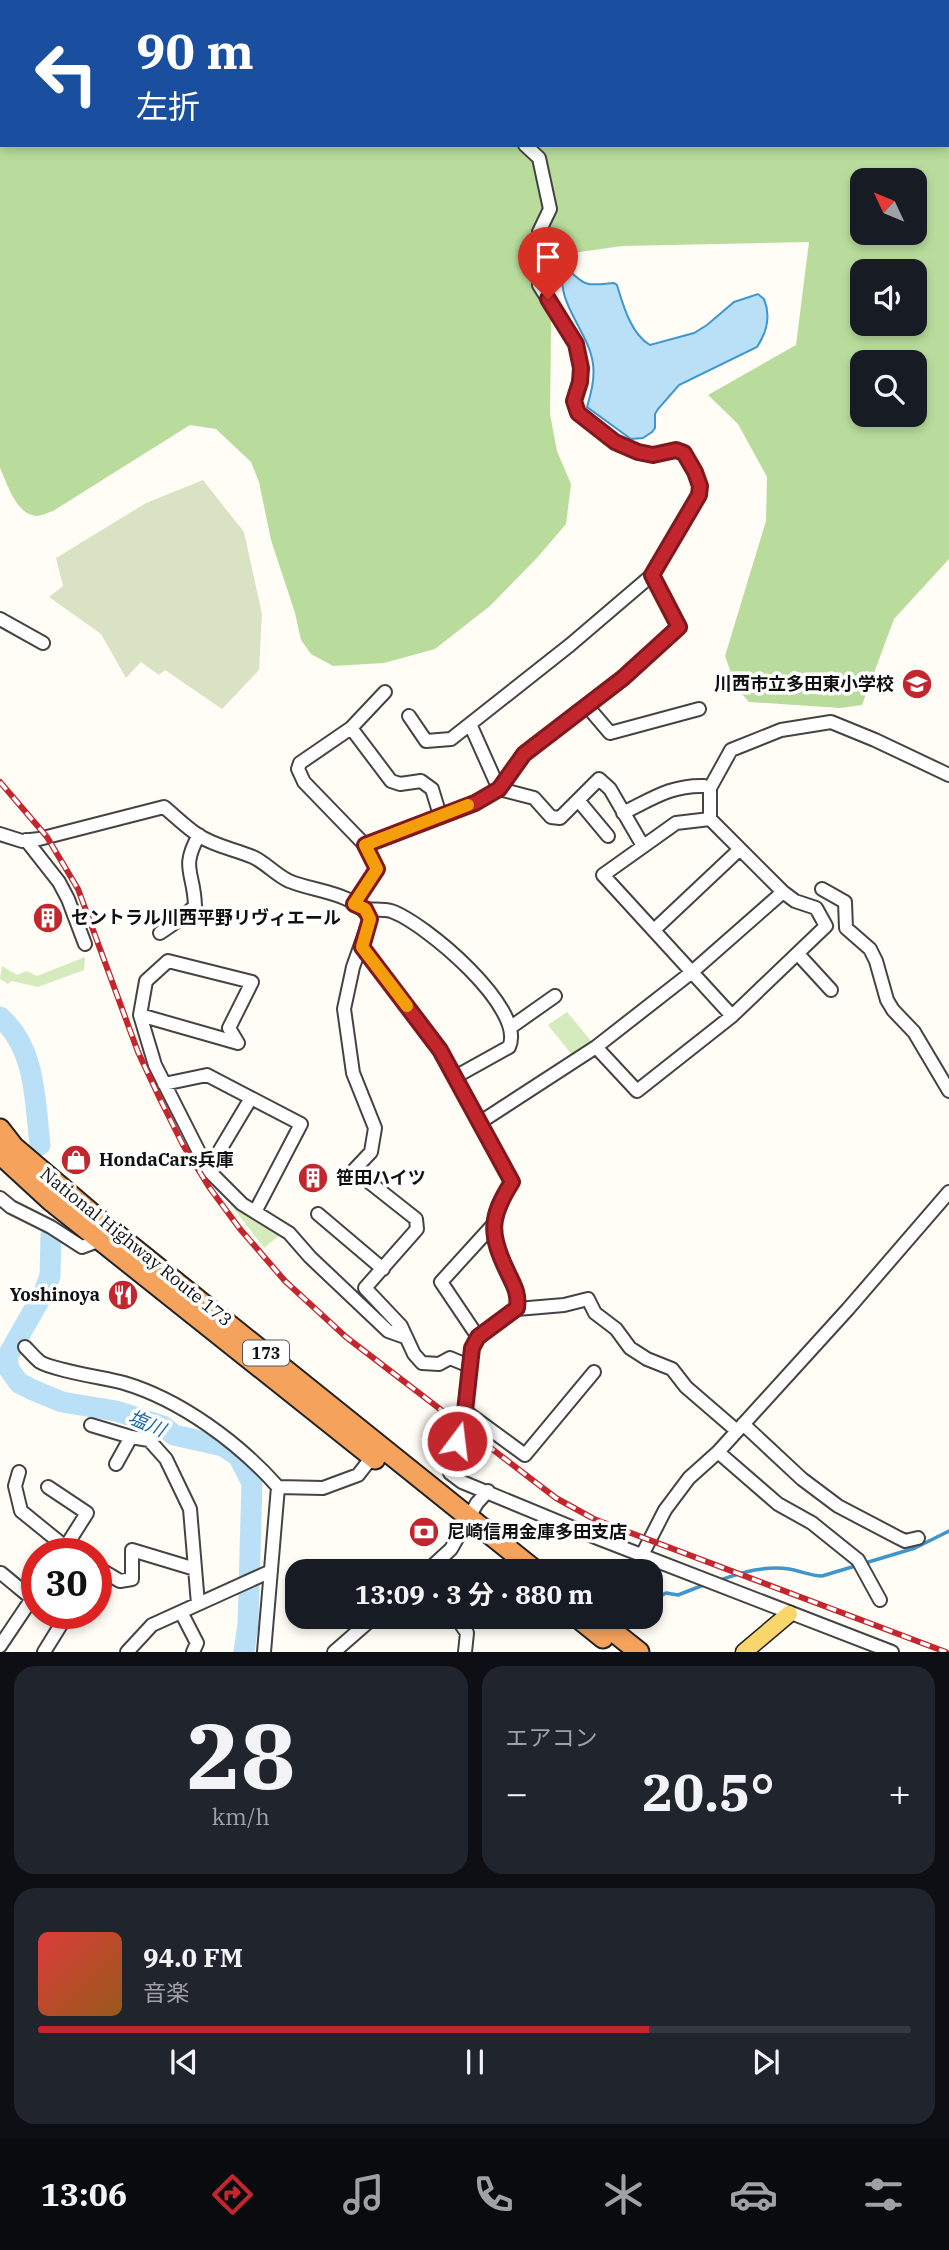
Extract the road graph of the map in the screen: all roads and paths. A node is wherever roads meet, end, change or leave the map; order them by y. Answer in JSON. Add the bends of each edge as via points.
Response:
{"nodes":[{"id":1,"x":527,"y":147,"type":"edge"},
{"id":2,"x":652,"y":575,"type":"junction"},
{"id":3,"x":0,"y":619,"type":"edge"},
{"id":4,"x":43,"y":643,"type":"dead end"},
{"id":5,"x":385,"y":692,"type":"dead end"},
{"id":6,"x":587,"y":706,"type":"junction"},
{"id":7,"x":698,"y":709,"type":"dead end"},
{"id":8,"x":409,"y":716,"type":"dead end"},
{"id":9,"x":470,"y":724,"type":"junction"},
{"id":10,"x":351,"y":728,"type":"junction"},
{"id":11,"x":949,"y":775,"type":"edge"},
{"id":12,"x":704,"y":786,"type":"dead end"},
{"id":13,"x":499,"y":789,"type":"junction"},
{"id":14,"x":578,"y":800,"type":"junction"},
{"id":15,"x":623,"y":813,"type":"junction"},
{"id":16,"x":440,"y":815,"type":"junction"},
{"id":17,"x":710,"y":819,"type":"junction"},
{"id":18,"x":0,"y":834,"type":"edge"},
{"id":19,"x":199,"y":835,"type":"junction"},
{"id":20,"x":608,"y":836,"type":"dead end"},
{"id":21,"x":26,"y":841,"type":"junction"},
{"id":22,"x":365,"y":845,"type":"junction"},
{"id":23,"x":643,"y":846,"type":"junction"},
{"id":24,"x":740,"y":849,"type":"junction"},
{"id":25,"x":822,"y":889,"type":"dead end"},
{"id":26,"x":783,"y":892,"type":"junction"},
{"id":27,"x":359,"y":907,"type":"junction"},
{"id":28,"x":654,"y":930,"type":"junction"},
{"id":29,"x":160,"y":933,"type":"dead end"},
{"id":30,"x":85,"y":944,"type":"dead end"},
{"id":31,"x":362,"y":947,"type":"junction"},
{"id":32,"x":798,"y":954,"type":"junction"},
{"id":33,"x":692,"y":972,"type":"junction"},
{"id":34,"x":831,"y":990,"type":"dead end"},
{"id":35,"x":555,"y":996,"type":"dead end"},
{"id":36,"x":140,"y":1015,"type":"junction"},
{"id":37,"x":732,"y":1016,"type":"junction"},
{"id":38,"x":511,"y":1027,"type":"junction"},
{"id":39,"x":596,"y":1047,"type":"junction"},
{"id":40,"x":454,"y":1077,"type":"junction"},
{"id":41,"x":164,"y":1084,"type":"junction"},
{"id":42,"x":949,"y":1091,"type":"edge"},
{"id":43,"x":251,"y":1098,"type":"junction"},
{"id":44,"x":479,"y":1123,"type":"junction"},
{"id":45,"x":0,"y":1129,"type":"edge"},
{"id":46,"x":4,"y":1156,"type":"edge"},
{"id":47,"x":208,"y":1170,"type":"junction"},
{"id":48,"x":949,"y":1192,"type":"edge"},
{"id":49,"x":0,"y":1198,"type":"edge"},
{"id":50,"x":255,"y":1212,"type":"junction"},
{"id":51,"x":318,"y":1214,"type":"dead end"},
{"id":52,"x":492,"y":1226,"type":"junction"},
{"id":53,"x":108,"y":1237,"type":"junction"},
{"id":54,"x":383,"y":1269,"type":"junction"},
{"id":55,"x":517,"y":1308,"type":"junction"},
{"id":56,"x":405,"y":1336,"type":"junction"},
{"id":57,"x":478,"y":1337,"type":"junction"},
{"id":58,"x":25,"y":1347,"type":"dead end"},
{"id":59,"x":469,"y":1366,"type":"junction"},
{"id":60,"x":594,"y":1371,"type":"dead end"},
{"id":61,"x":465,"y":1411,"type":"junction"},
{"id":62,"x":91,"y":1425,"type":"dead end"},
{"id":63,"x":740,"y":1427,"type":"junction"},
{"id":64,"x":131,"y":1437,"type":"junction"},
{"id":65,"x":377,"y":1451,"type":"junction"},
{"id":66,"x":718,"y":1452,"type":"junction"},
{"id":67,"x":116,"y":1464,"type":"dead end"},
{"id":68,"x":19,"y":1472,"type":"dead end"},
{"id":69,"x":48,"y":1487,"type":"dead end"},
{"id":70,"x":278,"y":1488,"type":"junction"},
{"id":71,"x":488,"y":1491,"type":"junction"},
{"id":72,"x":467,"y":1524,"type":"junction"},
{"id":73,"x":51,"y":1538,"type":"edge"},
{"id":74,"x":74,"y":1538,"type":"edge"},
{"id":75,"x":918,"y":1538,"type":"dead end"},
{"id":76,"x":642,"y":1555,"type":"junction"},
{"id":77,"x":440,"y":1559,"type":"edge"},
{"id":78,"x":505,"y":1559,"type":"edge"},
{"id":79,"x":518,"y":1559,"type":"edge"},
{"id":80,"x":195,"y":1569,"type":"junction"},
{"id":81,"x":271,"y":1571,"type":"junction"},
{"id":82,"x":1,"y":1573,"type":"edge"},
{"id":83,"x":112,"y":1576,"type":"edge"},
{"id":84,"x":21,"y":1587,"type":"edge"},
{"id":85,"x":880,"y":1592,"type":"dead end"},
{"id":86,"x":198,"y":1604,"type":"junction"},
{"id":87,"x":181,"y":1612,"type":"junction"},
{"id":88,"x":789,"y":1614,"type":"junction"},
{"id":89,"x":21,"y":1617,"type":"edge"},
{"id":90,"x":58,"y":1629,"type":"edge"},
{"id":91,"x":359,"y":1629,"type":"edge"},
{"id":92,"x":464,"y":1629,"type":"edge"},
{"id":93,"x":593,"y":1629,"type":"edge"},
{"id":94,"x":611,"y":1629,"type":"edge"},
{"id":95,"x":0,"y":1646,"type":"edge"},
{"id":96,"x":197,"y":1649,"type":"edge"},
{"id":97,"x":44,"y":1651,"type":"edge"},
{"id":98,"x":127,"y":1651,"type":"edge"},
{"id":99,"x":264,"y":1651,"type":"edge"},
{"id":100,"x":334,"y":1651,"type":"edge"},
{"id":101,"x":465,"y":1651,"type":"edge"},
{"id":102,"x":621,"y":1651,"type":"edge"},
{"id":103,"x":639,"y":1651,"type":"edge"},
{"id":104,"x":744,"y":1651,"type":"edge"},
{"id":105,"x":891,"y":1651,"type":"edge"}],
"edges":[{"from":1,"to":2,"type":"street","via":[[539,158],[550,209],[539,232],[539,285],[576,344],[581,368],[574,401],[578,413],[615,442],[638,452],[684,453],[700,486]]},
{"from":2,"to":6,"type":"street","via":[[679,627]]},
{"from":2,"to":9,"type":"street"},
{"from":3,"to":4,"type":"street"},
{"from":5,"to":10,"type":"street"},
{"from":6,"to":7,"type":"street","via":[[610,733]]},
{"from":6,"to":13,"type":"street","via":[[524,754]]},
{"from":8,"to":9,"type":"street","via":[[426,741],[451,739]]},
{"from":9,"to":13,"type":"street"},
{"from":10,"to":16,"type":"street","via":[[391,781],[400,785],[421,781],[432,789]]},
{"from":10,"to":22,"type":"street","via":[[300,763],[298,769],[304,782]]},
{"from":11,"to":17,"type":"street","via":[[831,722],[781,730],[731,750],[710,788]]},
{"from":12,"to":15,"type":"street","via":[[674,788]]},
{"from":13,"to":14,"type":"street","via":[[534,798],[551,817],[560,818]]},
{"from":13,"to":16,"type":"street"},
{"from":14,"to":15,"type":"street","via":[[599,779]]},
{"from":14,"to":20,"type":"street"},
{"from":15,"to":23,"type":"street"},
{"from":16,"to":22,"type":"street"},
{"from":17,"to":23,"type":"street","via":[[676,823]]},
{"from":17,"to":24,"type":"street"},
{"from":18,"to":21,"type":"street"},
{"from":19,"to":21,"type":"street","via":[[164,807]]},
{"from":19,"to":27,"type":"street","via":[[255,858],[290,881]]},
{"from":19,"to":29,"type":"street","via":[[187,865],[195,906]]},
{"from":21,"to":30,"type":"street","via":[[68,898]]},
{"from":22,"to":27,"type":"street","via":[[377,869]]},
{"from":23,"to":28,"type":"street","via":[[603,875]]},
{"from":24,"to":26,"type":"street"},
{"from":24,"to":28,"type":"street"},
{"from":25,"to":42,"type":"street","via":[[845,902],[846,928],[870,949],[887,1000],[914,1032]]},
{"from":26,"to":32,"type":"street","via":[[816,908],[826,926]]},
{"from":26,"to":33,"type":"street"},
{"from":27,"to":31,"type":"street","via":[[370,919]]},
{"from":27,"to":38,"type":"street","via":[[403,916],[465,963]]},
{"from":28,"to":33,"type":"street"},
{"from":31,"to":40,"type":"street","via":[[440,1050]]},
{"from":31,"to":54,"type":"street","via":[[344,1009],[353,1073],[375,1128],[371,1152],[354,1170],[416,1219],[417,1229]]},
{"from":32,"to":34,"type":"street"},
{"from":32,"to":37,"type":"street"},
{"from":33,"to":37,"type":"street"},
{"from":33,"to":39,"type":"street"},
{"from":35,"to":38,"type":"street"},
{"from":36,"to":36,"type":"street","via":[[146,981],[168,961],[252,982],[229,1028],[238,1043]]},
{"from":36,"to":41,"type":"street"},
{"from":37,"to":39,"type":"street","via":[[637,1091]]},
{"from":38,"to":40,"type":"street","via":[[509,1047]]},
{"from":39,"to":44,"type":"street"},
{"from":40,"to":44,"type":"street"},
{"from":41,"to":43,"type":"street","via":[[207,1075]]},
{"from":41,"to":47,"type":"street"},
{"from":43,"to":47,"type":"street"},
{"from":43,"to":50,"type":"street","via":[[301,1124]]},
{"from":44,"to":52,"type":"street","via":[[512,1182]]},
{"from":45,"to":46,"type":"highway","name":"National Highway Route 173","number":"173"},
{"from":46,"to":53,"type":"highway","name":"National Highway Route 173","number":"173","via":[[51,1201]]},
{"from":47,"to":50,"type":"street"},
{"from":48,"to":63,"type":"street"},
{"from":49,"to":53,"type":"street","via":[[82,1247]]},
{"from":50,"to":56,"type":"street","via":[[289,1233],[388,1331]]},
{"from":51,"to":54,"type":"street"},
{"from":52,"to":55,"type":"street","via":[[519,1295]]},
{"from":52,"to":57,"type":"street","via":[[441,1282]]},
{"from":53,"to":65,"type":"highway","name":"National Highway Route 173","number":"173"},
{"from":54,"to":56,"type":"street","via":[[365,1288]]},
{"from":55,"to":57,"type":"street"},
{"from":55,"to":63,"type":"street","via":[[588,1300],[629,1348],[677,1374],[686,1387]]},
{"from":56,"to":59,"type":"street","via":[[422,1363],[439,1364],[450,1358]]},
{"from":57,"to":59,"type":"street"},
{"from":58,"to":70,"type":"street","via":[[42,1363],[126,1384],[172,1402],[258,1464]]},
{"from":59,"to":61,"type":"street"},
{"from":60,"to":61,"type":"street","via":[[525,1455]]},
{"from":61,"to":71,"type":"street","via":[[447,1463],[450,1473],[462,1482]]},
{"from":62,"to":64,"type":"street"},
{"from":63,"to":66,"type":"street"},
{"from":63,"to":75,"type":"street","via":[[838,1506],[897,1538]]},
{"from":64,"to":67,"type":"street"},
{"from":64,"to":80,"type":"street","via":[[149,1440],[166,1459],[190,1509]]},
{"from":65,"to":70,"type":"street","via":[[358,1475],[323,1488]]},
{"from":65,"to":72,"type":"highway","name":"National Highway Route 173","number":"173"},
{"from":66,"to":76,"type":"street","via":[[689,1478],[665,1510]]},
{"from":66,"to":85,"type":"street","via":[[778,1504],[812,1523],[858,1560]]},
{"from":68,"to":73,"type":"street","via":[[15,1486],[21,1511]]},
{"from":69,"to":74,"type":"street","via":[[87,1513]]},
{"from":70,"to":81,"type":"street"},
{"from":71,"to":72,"type":"street"},
{"from":71,"to":76,"type":"street"},
{"from":72,"to":77,"type":"street"},
{"from":72,"to":78,"type":"highway","name":"National Highway Route 173","number":"173"},
{"from":72,"to":79,"type":"highway","name":"National Highway Route 173","number":"173"},
{"from":76,"to":88,"type":"street"},
{"from":80,"to":83,"type":"street","via":[[132,1550],[132,1579],[120,1581]]},
{"from":80,"to":86,"type":"street"},
{"from":81,"to":86,"type":"street"},
{"from":81,"to":99,"type":"street"},
{"from":82,"to":84,"type":"street"},
{"from":86,"to":87,"type":"street"},
{"from":87,"to":96,"type":"street"},
{"from":87,"to":98,"type":"street","via":[[152,1625]]},
{"from":88,"to":104,"type":"main road"},
{"from":88,"to":105,"type":"street"},
{"from":89,"to":95,"type":"street"},
{"from":90,"to":97,"type":"street"},
{"from":91,"to":100,"type":"street"},
{"from":92,"to":101,"type":"street"},
{"from":93,"to":102,"type":"highway"},
{"from":94,"to":103,"type":"highway"}]}
